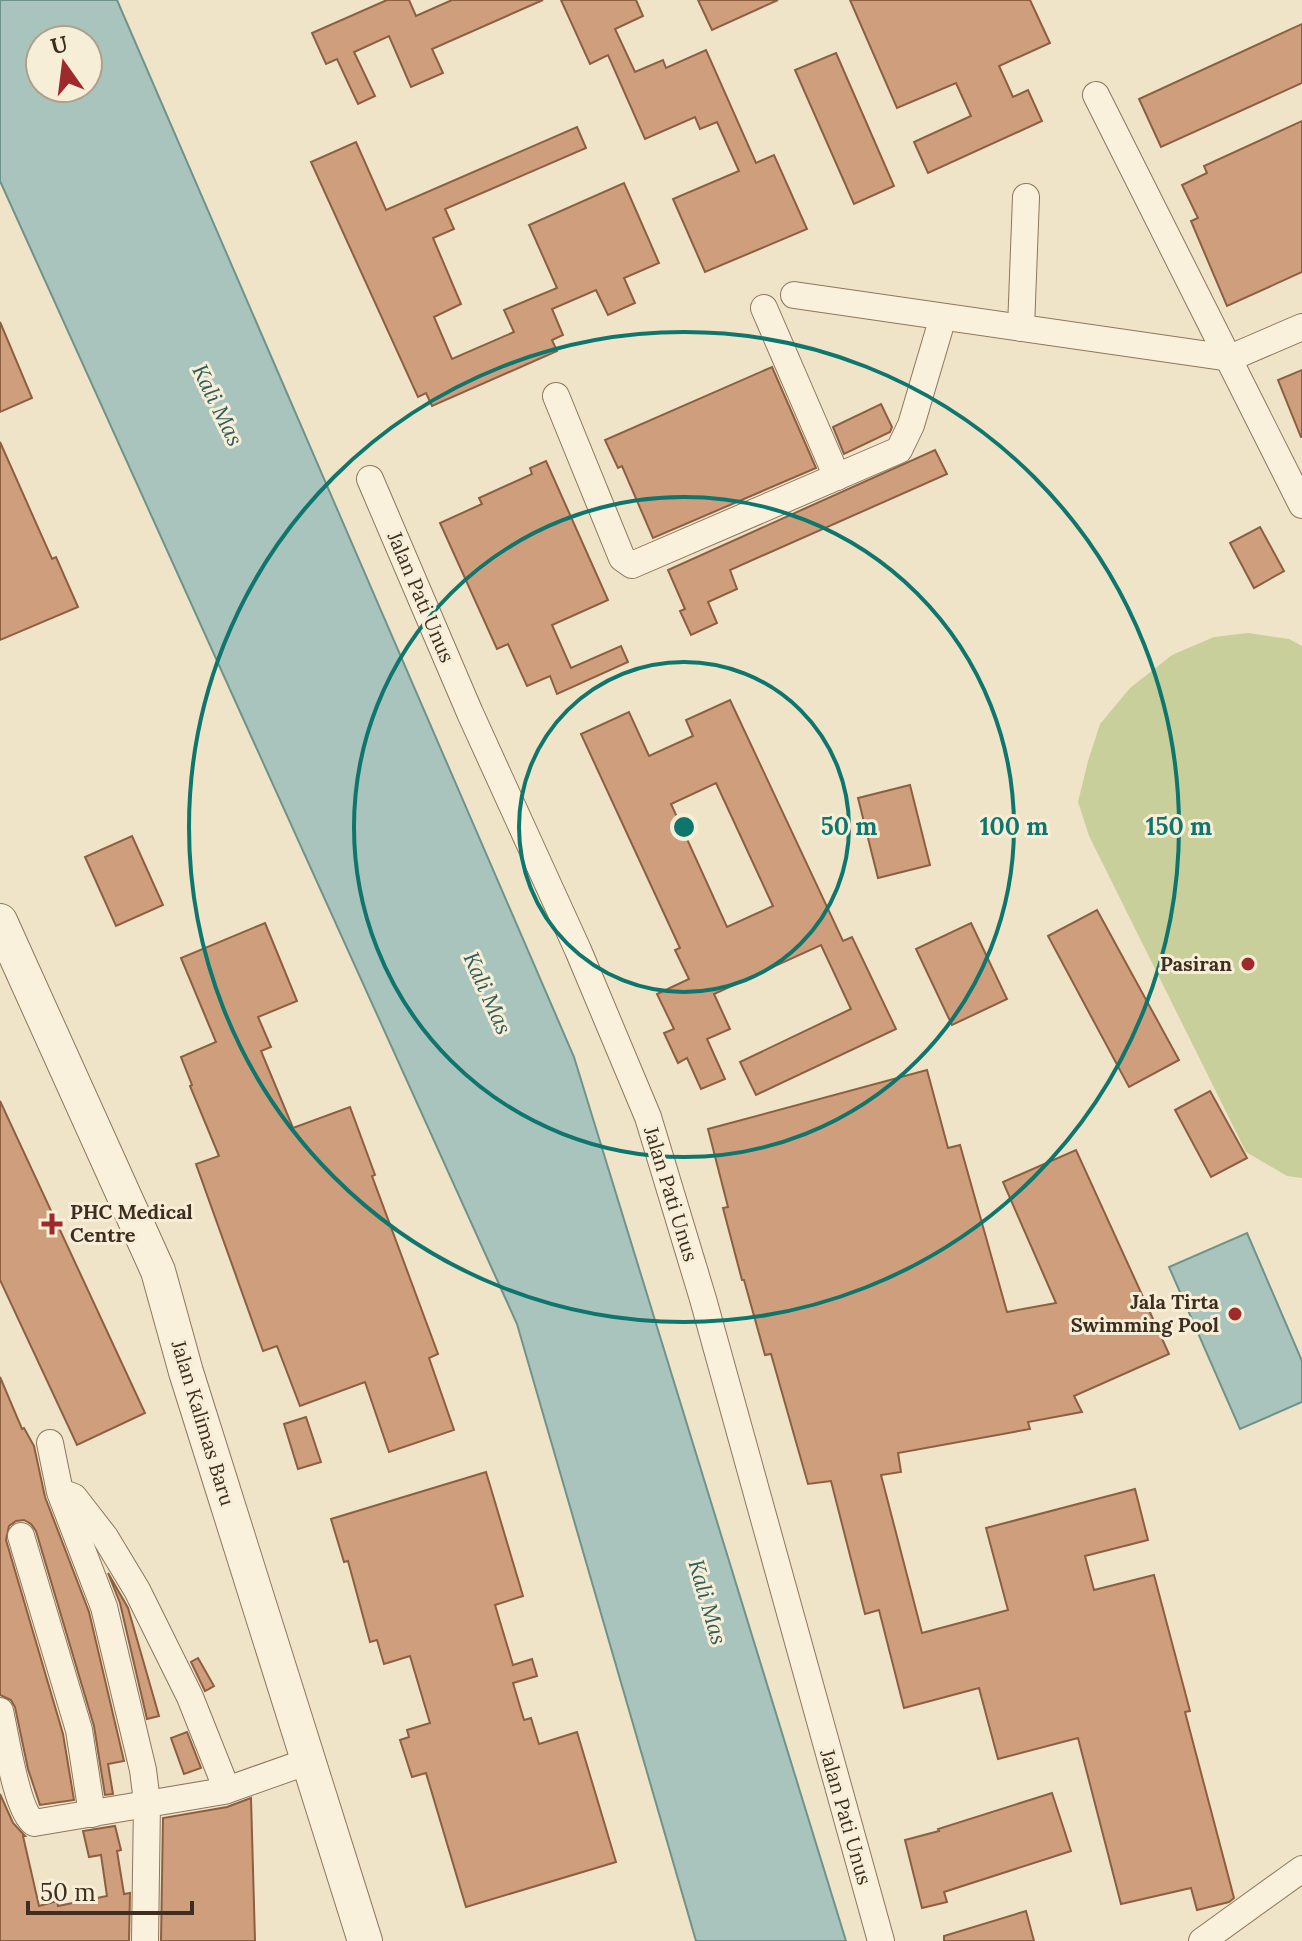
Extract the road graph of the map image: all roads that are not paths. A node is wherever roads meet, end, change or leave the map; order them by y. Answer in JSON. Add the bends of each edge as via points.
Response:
{"nodes":[{"id":1,"x":1096,"y":95,"type":"dead end"},
{"id":2,"x":1026,"y":197,"type":"dead end"},
{"id":3,"x":794,"y":295,"type":"dead end"},
{"id":4,"x":764,"y":308,"type":"dead end"},
{"id":5,"x":943,"y":317,"type":"junction"},
{"id":6,"x":1302,"y":327,"type":"edge"},
{"id":7,"x":1021,"y":328,"type":"junction"},
{"id":8,"x":1230,"y":358,"type":"junction"},
{"id":9,"x":556,"y":396,"type":"dead end"},
{"id":10,"x":837,"y":477,"type":"junction"},
{"id":11,"x":370,"y":479,"type":"dead end"},
{"id":12,"x":1302,"y":505,"type":"edge"},
{"id":13,"x":0,"y":921,"type":"edge"},
{"id":14,"x":50,"y":1443,"type":"dead end"},
{"id":15,"x":60,"y":1492,"type":"junction"},
{"id":16,"x":21,"y":1536,"type":"dead end"},
{"id":17,"x":0,"y":1711,"type":"edge"},
{"id":18,"x":309,"y":1761,"type":"junction"},
{"id":19,"x":227,"y":1790,"type":"junction"},
{"id":20,"x":147,"y":1802,"type":"junction"},
{"id":21,"x":92,"y":1814,"type":"junction"},
{"id":22,"x":1302,"y":1869,"type":"edge"},
{"id":23,"x":145,"y":1941,"type":"edge"},
{"id":24,"x":365,"y":1941,"type":"edge"},
{"id":25,"x":881,"y":1941,"type":"edge"},
{"id":26,"x":1202,"y":1941,"type":"edge"}],
"edges":[{"from":1,"to":8,"type":"street"},
{"from":2,"to":7,"type":"street"},
{"from":3,"to":5,"type":"street"},
{"from":4,"to":10,"type":"street"},
{"from":5,"to":7,"type":"street"},
{"from":5,"to":10,"type":"street","via":[[899,450]]},
{"from":6,"to":8,"type":"street"},
{"from":7,"to":8,"type":"street"},
{"from":8,"to":12,"type":"street"},
{"from":9,"to":10,"type":"street","via":[[622,558],[632,565]]},
{"from":11,"to":25,"type":"street","name":"Jalan Pati Unus","via":[[648,1117]]},
{"from":13,"to":18,"type":"street","name":"Jalan Kalimas Baru","via":[[158,1271]]},
{"from":14,"to":15,"type":"street"},
{"from":15,"to":19,"type":"street","via":[[74,1497],[137,1590],[190,1697]]},
{"from":15,"to":20,"type":"street","via":[[104,1607]]},
{"from":16,"to":21,"type":"street","via":[[79,1730]]},
{"from":17,"to":21,"type":"street","via":[[13,1773],[31,1822]]},
{"from":18,"to":19,"type":"street"},
{"from":18,"to":24,"type":"street","name":"Jalan Kalimas Baru"},
{"from":19,"to":20,"type":"street"},
{"from":20,"to":21,"type":"street"},
{"from":20,"to":23,"type":"street"},
{"from":22,"to":26,"type":"street"}]}
